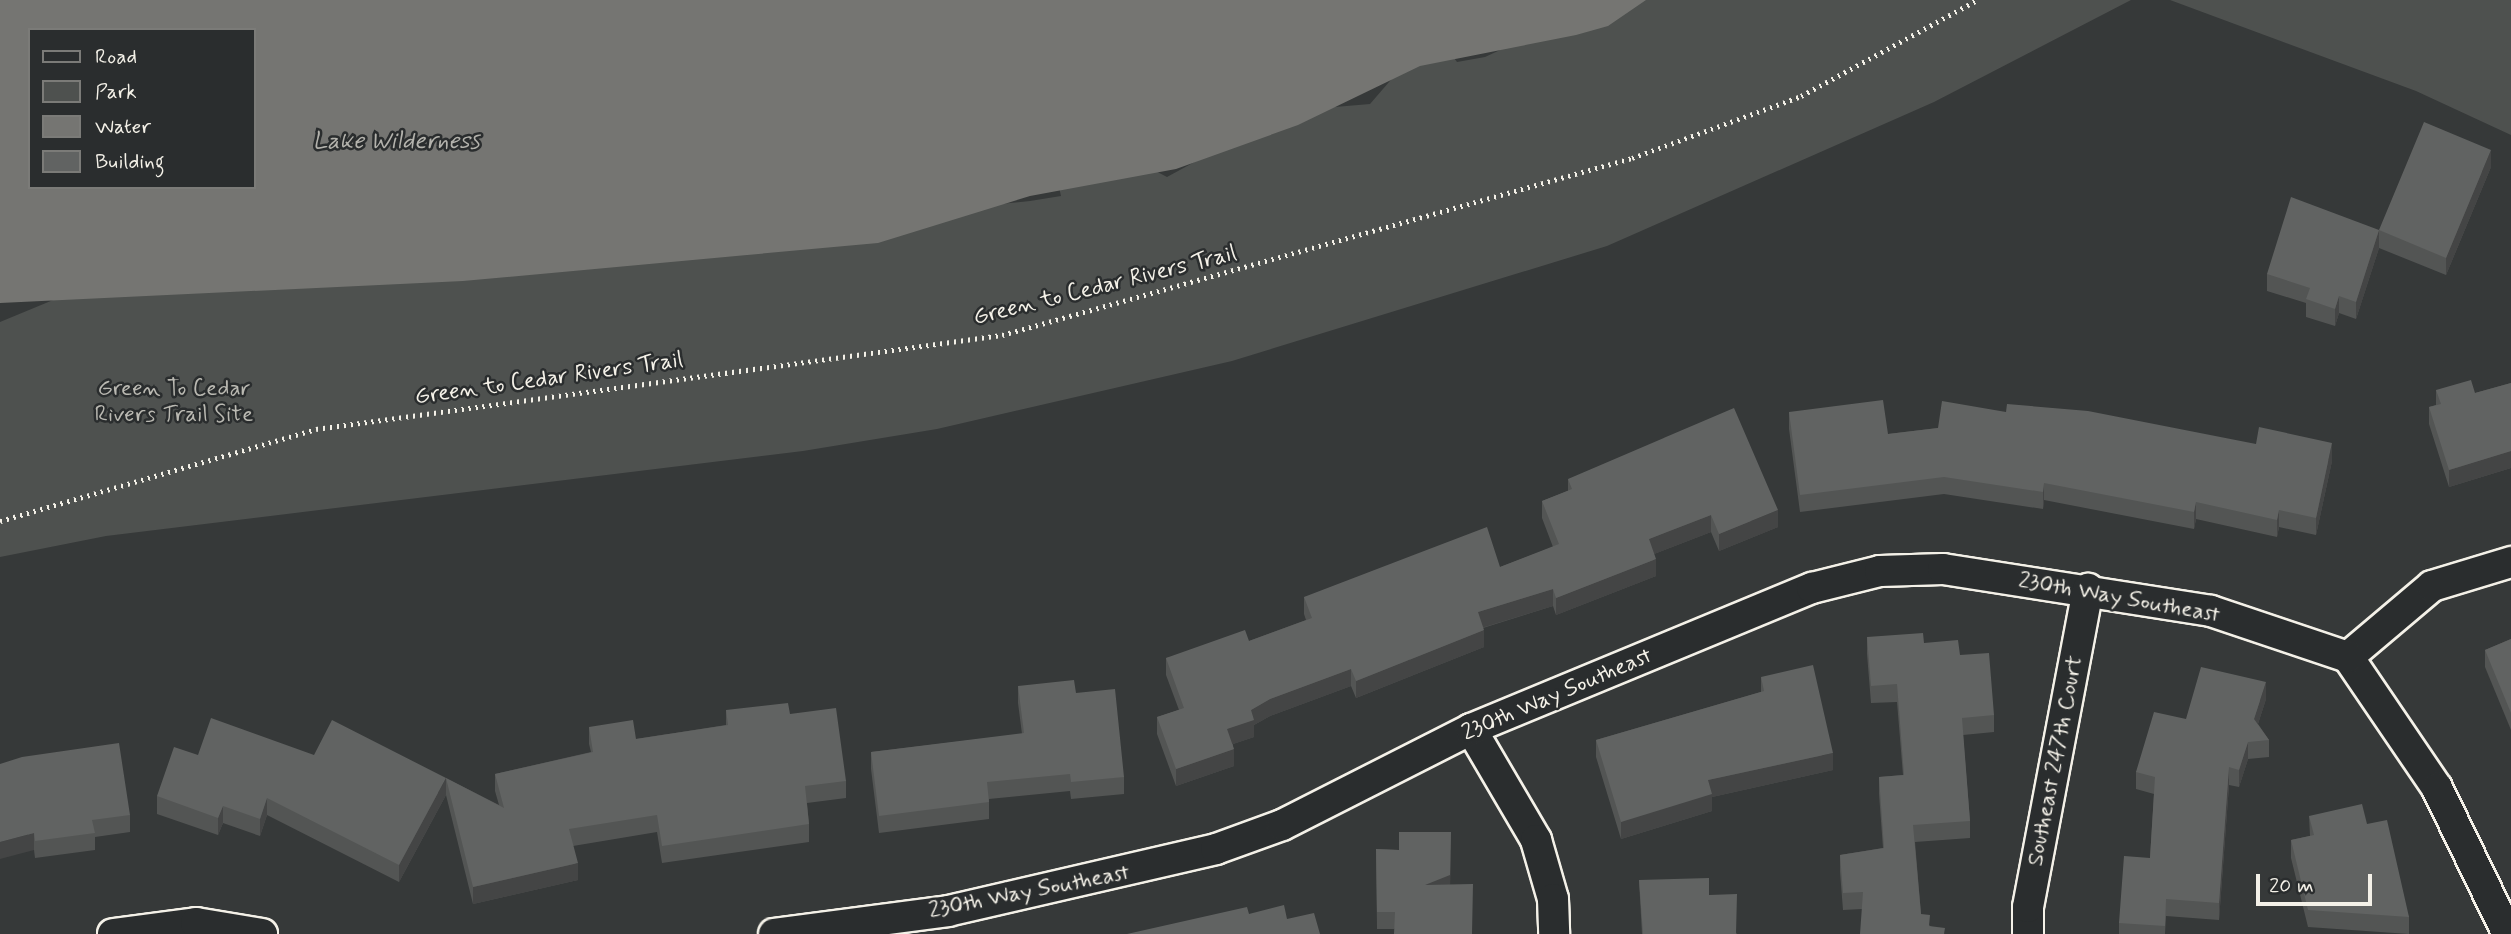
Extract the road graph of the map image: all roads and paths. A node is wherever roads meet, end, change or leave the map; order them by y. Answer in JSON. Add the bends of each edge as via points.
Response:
{"nodes":[{"id":1,"x":1977,"y":0,"type":"edge"},
{"id":2,"x":0,"y":521,"type":"edge"},
{"id":3,"x":2511,"y":562,"type":"edge"},
{"id":4,"x":2088,"y":589,"type":"junction"},
{"id":5,"x":2348,"y":657,"type":"junction"},
{"id":6,"x":1471,"y":729,"type":"junction"},
{"id":7,"x":951,"y":922,"type":"edge"},
{"id":8,"x":113,"y":934,"type":"edge"},
{"id":9,"x":262,"y":934,"type":"edge"},
{"id":10,"x":774,"y":934,"type":"edge"},
{"id":11,"x":1554,"y":934,"type":"edge"},
{"id":12,"x":2028,"y":934,"type":"edge"},
{"id":13,"x":2508,"y":934,"type":"edge"}],
"edges":[{"from":1,"to":2,"type":"path","name":"Green to Cedar Rivers Trail","via":[[1801,96],[1632,158],[1002,334],[316,429]]},
{"from":3,"to":5,"type":"street","via":[[2432,586]]},
{"from":4,"to":5,"type":"street","name":"230th Way Southeast","via":[[2211,611]]},
{"from":4,"to":6,"type":"street","name":"230th Way Southeast","via":[[1943,569],[1880,571],[1812,589]]},
{"from":4,"to":12,"type":"street","name":"Southeast 247th Court"},
{"from":5,"to":13,"type":"street","via":[[2437,788]]},
{"from":6,"to":7,"type":"street","name":"230th Way Southeast","via":[[1282,825],[1216,849]]},
{"from":6,"to":11,"type":"street","via":[[1536,841],[1553,899]]},
{"from":7,"to":10,"type":"street","name":"230th Way Southeast"},
{"from":8,"to":9,"type":"street","via":[[196,923]]}]}
